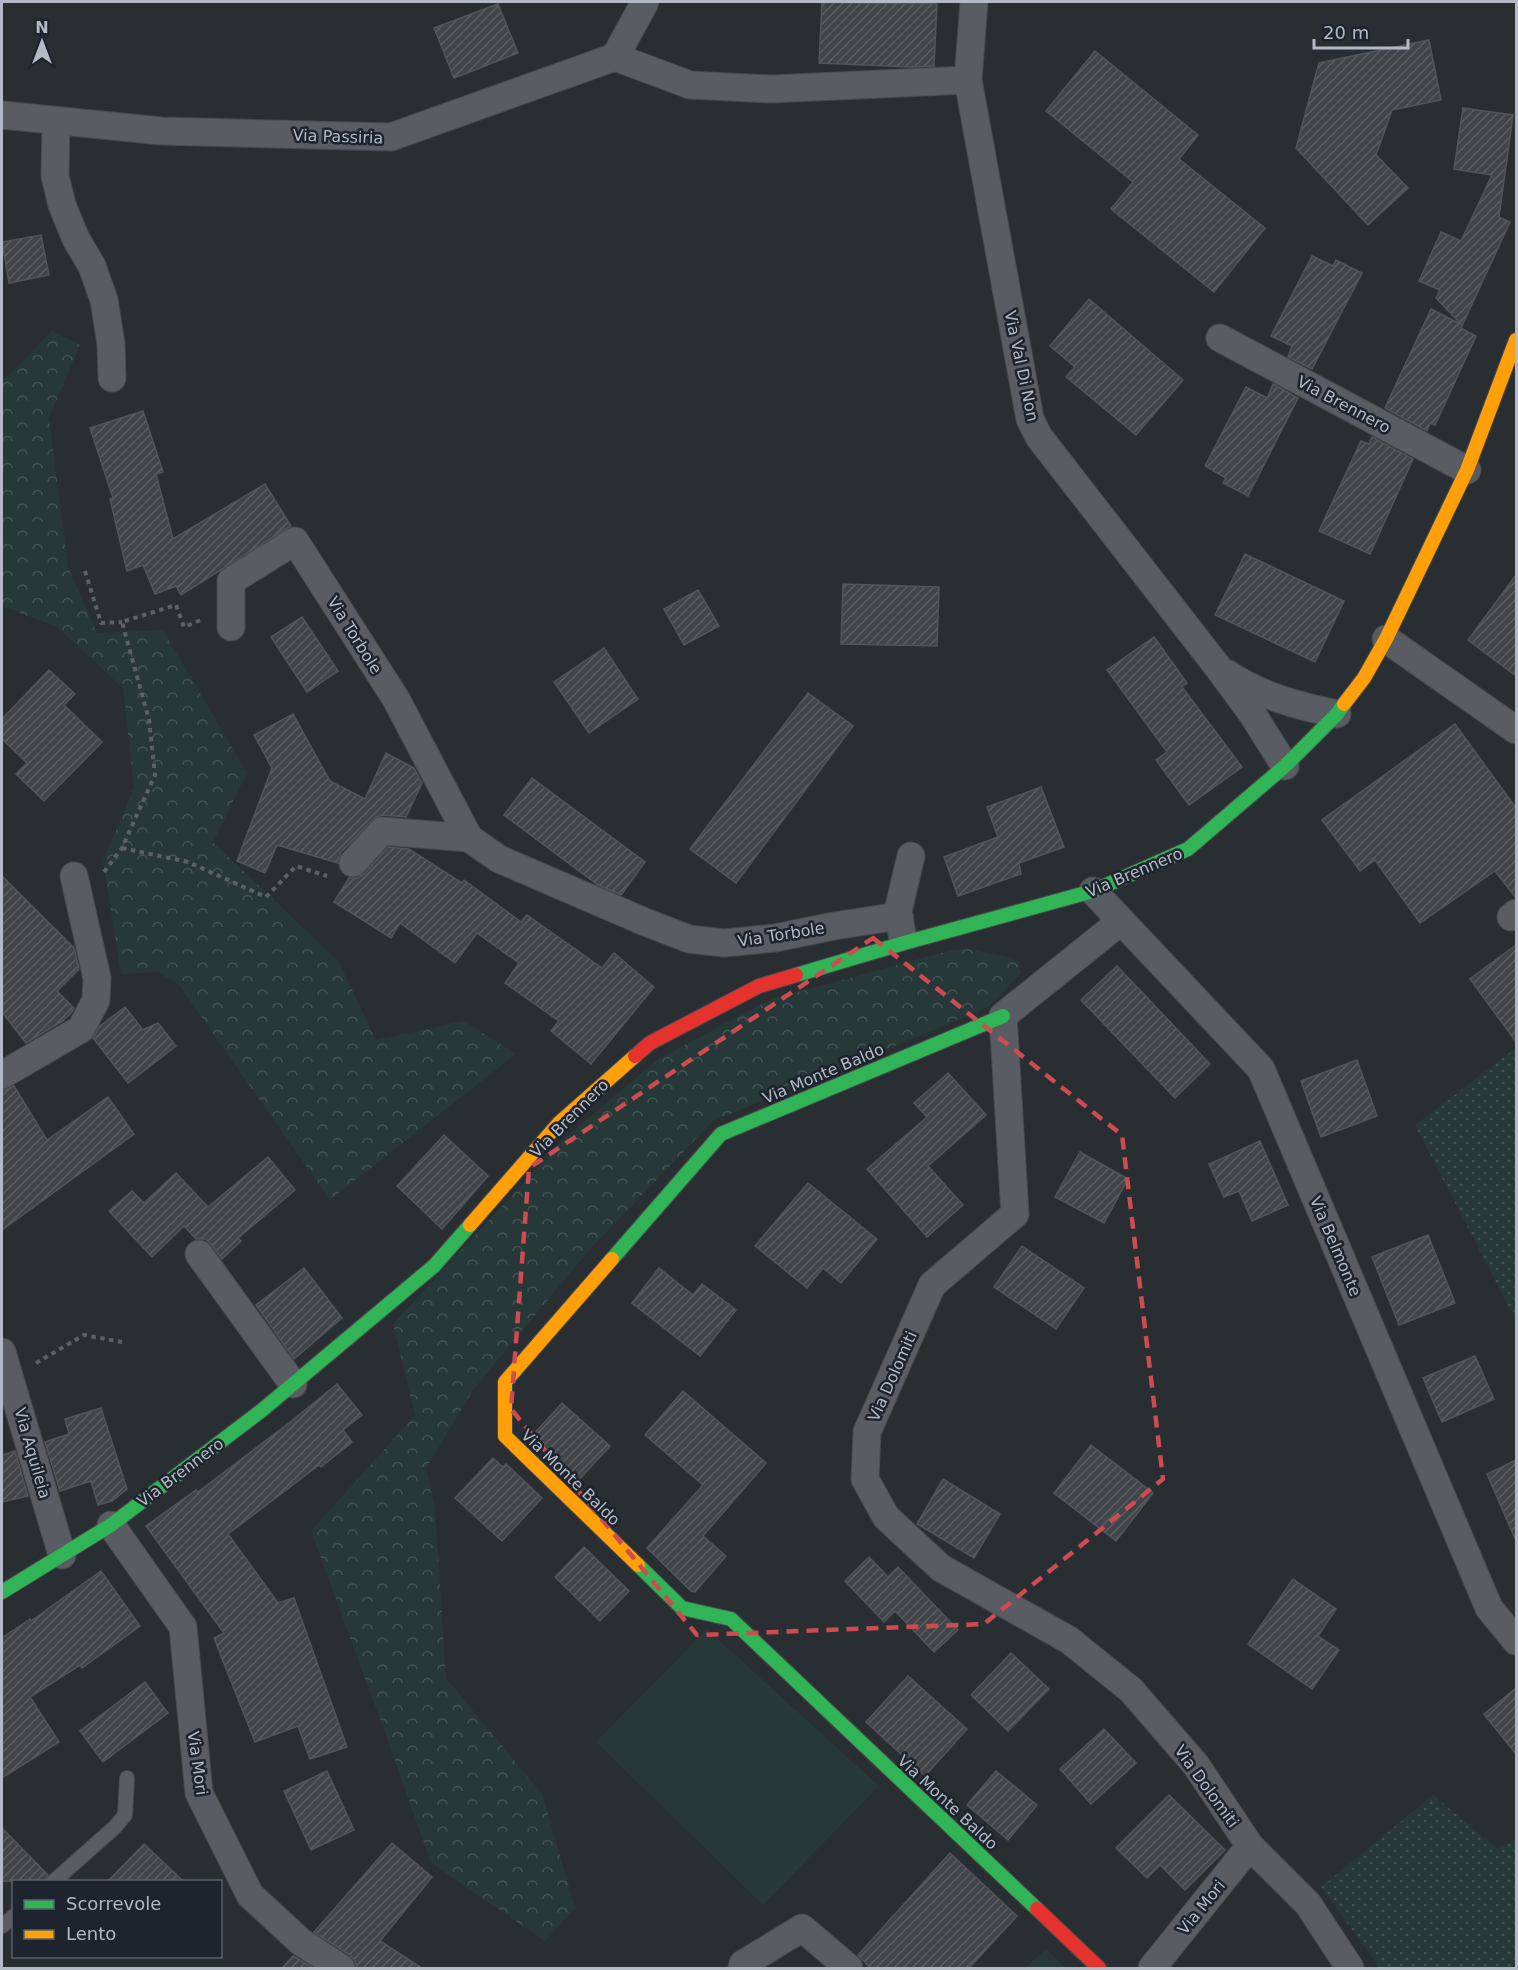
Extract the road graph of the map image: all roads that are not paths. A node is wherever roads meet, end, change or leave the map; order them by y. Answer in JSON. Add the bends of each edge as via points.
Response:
{"nodes":[{"id":1,"x":645,"y":2,"type":"edge"},
{"id":2,"x":974,"y":2,"type":"edge"},
{"id":3,"x":615,"y":57,"type":"junction"},
{"id":4,"x":968,"y":80,"type":"junction"},
{"id":5,"x":2,"y":116,"type":"edge"},
{"id":6,"x":57,"y":121,"type":"junction"},
{"id":7,"x":1220,"y":338,"type":"dead end"},
{"id":8,"x":1516,"y":340,"type":"edge"},
{"id":9,"x":112,"y":378,"type":"dead end"},
{"id":10,"x":1467,"y":470,"type":"junction"},
{"id":11,"x":231,"y":617,"type":"road end"},
{"id":12,"x":1386,"y":639,"type":"junction"},
{"id":13,"x":1217,"y":666,"type":"junction"},
{"id":14,"x":1337,"y":714,"type":"junction"},
{"id":15,"x":1516,"y":730,"type":"edge"},
{"id":16,"x":1285,"y":766,"type":"junction"},
{"id":17,"x":469,"y":838,"type":"junction"},
{"id":18,"x":911,"y":856,"type":"dead end"},
{"id":19,"x":353,"y":863,"type":"road end"},
{"id":20,"x":74,"y":876,"type":"dead end"},
{"id":21,"x":1093,"y":891,"type":"junction"},
{"id":22,"x":899,"y":916,"type":"junction"},
{"id":23,"x":1120,"y":922,"type":"junction"},
{"id":24,"x":904,"y":943,"type":"junction"},
{"id":25,"x":1003,"y":1016,"type":"junction"},
{"id":26,"x":2,"y":1076,"type":"edge"},
{"id":27,"x":199,"y":1254,"type":"dead end"},
{"id":28,"x":2,"y":1352,"type":"edge"},
{"id":29,"x":293,"y":1384,"type":"junction"},
{"id":30,"x":111,"y":1525,"type":"junction"},
{"id":31,"x":62,"y":1555,"type":"junction"},
{"id":32,"x":2,"y":1592,"type":"edge"},
{"id":33,"x":1516,"y":1641,"type":"edge"},
{"id":34,"x":127,"y":1778,"type":"dead end"},
{"id":35,"x":1250,"y":1846,"type":"junction"},
{"id":36,"x":53,"y":1880,"type":"edge"},
{"id":37,"x":341,"y":1968,"type":"edge"},
{"id":38,"x":742,"y":1968,"type":"edge"},
{"id":39,"x":849,"y":1968,"type":"edge"},
{"id":40,"x":1099,"y":1968,"type":"edge"},
{"id":41,"x":1152,"y":1968,"type":"edge"},
{"id":42,"x":1350,"y":1968,"type":"edge"}],
"edges":[{"from":1,"to":3,"type":"street"},
{"from":2,"to":4,"type":"street","name":"Via Val Di Non"},
{"from":3,"to":4,"type":"street","via":[[690,85],[771,89]]},
{"from":3,"to":6,"type":"street","name":"Via Passiria","via":[[392,137],[161,131]]},
{"from":4,"to":13,"type":"street","name":"Via Val Di Non","via":[[1030,419],[1039,437]]},
{"from":5,"to":6,"type":"street","name":"Via Passiria"},
{"from":6,"to":9,"type":"street","via":[[55,176],[62,205],[104,300]]},
{"from":7,"to":10,"type":"street","name":"Via Brennero"},
{"from":8,"to":10,"type":"street","name":"Via Brennero"},
{"from":10,"to":12,"type":"street","name":"Via Brennero"},
{"from":11,"to":17,"type":"street","name":"Via Torbole","via":[[231,581],[296,541],[396,699]]},
{"from":12,"to":14,"type":"street","name":"Via Brennero"},
{"from":12,"to":15,"type":"street"},
{"from":13,"to":14,"type":"street","name":"Via Val Di Non","via":[[1250,688]]},
{"from":13,"to":16,"type":"street","name":"Via Val Di Non"},
{"from":14,"to":16,"type":"street","name":"Via Brennero"},
{"from":16,"to":21,"type":"street","name":"Via Brennero","via":[[1188,849]]},
{"from":17,"to":19,"type":"street","via":[[382,831]]},
{"from":17,"to":22,"type":"street","name":"Via Torbole","via":[[499,859],[688,939],[724,944]]},
{"from":18,"to":22,"type":"street"},
{"from":20,"to":26,"type":"street","via":[[97,978],[96,1000],[81,1029]]},
{"from":21,"to":23,"type":"street","name":"Via Belmonte"},
{"from":21,"to":24,"type":"street","name":"Via Brennero"},
{"from":22,"to":24,"type":"street"},
{"from":23,"to":25,"type":"street"},
{"from":23,"to":33,"type":"street","name":"Via Belmonte","via":[[1261,1069],[1489,1608]]},
{"from":24,"to":29,"type":"street","name":"Via Brennero","via":[[759,986],[650,1043],[560,1123],[434,1266]]},
{"from":25,"to":35,"type":"street","name":"Via Dolomiti","via":[[1015,1214],[932,1285],[867,1431],[865,1479],[886,1517],[941,1568],[1069,1640],[1131,1690],[1196,1765]]},
{"from":25,"to":40,"type":"street","name":"Via Monte Baldo","via":[[721,1134],[505,1382],[505,1436],[682,1608],[731,1619]]},
{"from":27,"to":29,"type":"street"},
{"from":28,"to":31,"type":"street","name":"Via Aquileia"},
{"from":29,"to":30,"type":"street","name":"Via Brennero"},
{"from":30,"to":31,"type":"street","name":"Via Brennero"},
{"from":30,"to":37,"type":"street","name":"Via Mori","via":[[183,1627],[199,1793],[249,1895],[301,1942]]},
{"from":31,"to":32,"type":"street","name":"Via Brennero"},
{"from":34,"to":36,"type":"lane","via":[[124,1815]]},
{"from":35,"to":41,"type":"street","name":"Via Mori"},
{"from":35,"to":42,"type":"street","name":"Via Dolomiti","via":[[1308,1904]]},
{"from":38,"to":39,"type":"street","via":[[742,1964],[802,1928]]}]}
